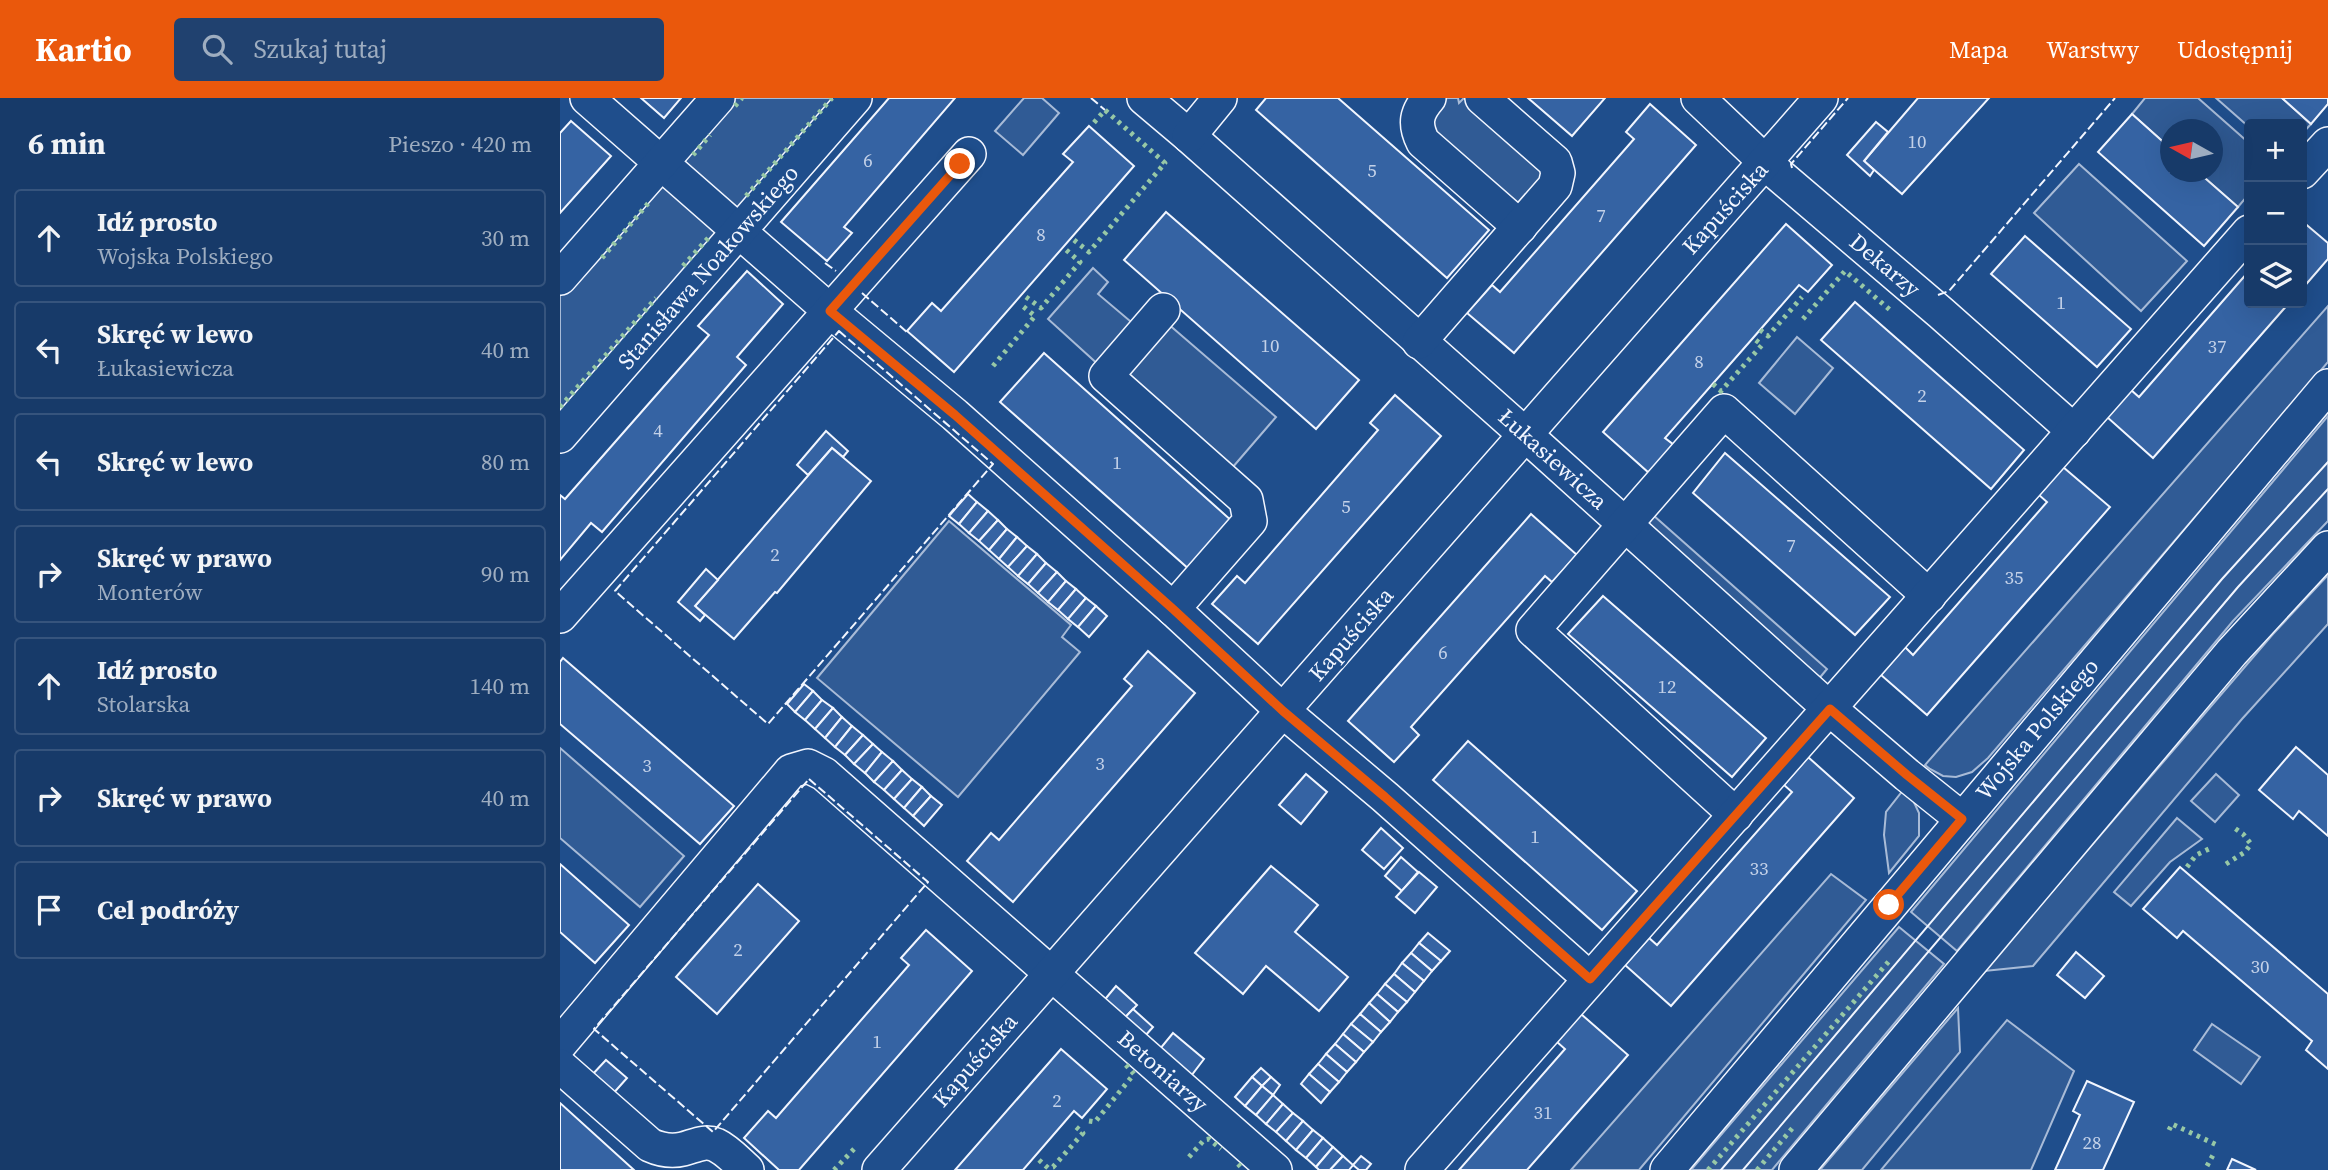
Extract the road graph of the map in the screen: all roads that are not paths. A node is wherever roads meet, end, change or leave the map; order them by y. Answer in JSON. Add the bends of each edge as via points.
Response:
{"nodes":[{"id":1,"x":587,"y":98,"type":"edge"},
{"id":2,"x":718,"y":98,"type":"edge"},
{"id":3,"x":855,"y":98,"type":"edge"},
{"id":4,"x":1144,"y":98,"type":"edge"},
{"id":5,"x":1220,"y":98,"type":"edge"},
{"id":6,"x":1429,"y":98,"type":"edge"},
{"id":7,"x":1482,"y":98,"type":"edge"},
{"id":8,"x":1698,"y":98,"type":"edge"},
{"id":9,"x":1821,"y":98,"type":"edge"},
{"id":10,"x":1189,"y":136,"type":"junction"},
{"id":11,"x":2328,"y":144,"type":"edge"},
{"id":12,"x":969,"y":154,"type":"dead end"},
{"id":13,"x":1766,"y":162,"type":"junction"},
{"id":14,"x":661,"y":163,"type":"junction"},
{"id":15,"x":2307,"y":167,"type":"edge"},
{"id":16,"x":1520,"y":226,"type":"junction"},
{"id":17,"x":740,"y":231,"type":"junction"},
{"id":18,"x":2244,"y":238,"type":"edge"},
{"id":19,"x":560,"y":278,"type":"edge"},
{"id":20,"x":1163,"y":310,"type":"dead end"},
{"id":21,"x":830,"y":311,"type":"junction"},
{"id":22,"x":1419,"y":342,"type":"junction"},
{"id":23,"x":2328,"y":386,"type":"edge"},
{"id":24,"x":2074,"y":431,"type":"junction"},
{"id":25,"x":1525,"y":434,"type":"junction"},
{"id":26,"x":560,"y":436,"type":"edge"},
{"id":27,"x":1625,"y":524,"type":"junction"},
{"id":28,"x":2328,"y":548,"type":"edge"},
{"id":29,"x":1929,"y":596,"type":"junction"},
{"id":30,"x":1173,"y":609,"type":"junction"},
{"id":31,"x":560,"y":616,"type":"edge"},
{"id":32,"x":1830,"y":709,"type":"junction"},
{"id":33,"x":1283,"y":711,"type":"junction"},
{"id":34,"x":1737,"y":815,"type":"junction"},
{"id":35,"x":1962,"y":819,"type":"junction"},
{"id":36,"x":1051,"y":972,"type":"junction"},
{"id":37,"x":1590,"y":979,"type":"junction"},
{"id":38,"x":560,"y":1044,"type":"edge"},
{"id":39,"x":560,"y":1066,"type":"edge"},
{"id":40,"x":747,"y":1170,"type":"edge"},
{"id":41,"x":879,"y":1170,"type":"edge"},
{"id":42,"x":1275,"y":1170,"type":"edge"},
{"id":43,"x":1422,"y":1170,"type":"edge"},
{"id":44,"x":1667,"y":1170,"type":"edge"},
{"id":45,"x":1796,"y":1170,"type":"edge"}],
"edges":[{"from":1,"to":14,"type":"street"},
{"from":2,"to":14,"type":"street"},
{"from":3,"to":17,"type":"street","name":"Stanisława Noakowskiego"},
{"from":4,"to":10,"type":"street","name":"Łukasiewicza"},
{"from":5,"to":10,"type":"street"},
{"from":6,"to":16,"type":"street","via":[[1417,118],[1423,142]]},
{"from":7,"to":16,"type":"street","via":[[1555,162],[1555,186]]},
{"from":8,"to":13,"type":"street","name":"Dekarzy"},
{"from":9,"to":13,"type":"street","name":"Kapuściska"},
{"from":10,"to":22,"type":"street","name":"Łukasiewicza"},
{"from":11,"to":15,"type":"street"},
{"from":12,"to":21,"type":"street"},
{"from":13,"to":24,"type":"street","name":"Dekarzy"},
{"from":13,"to":25,"type":"street","name":"Kapuściska"},
{"from":14,"to":17,"type":"street"},
{"from":14,"to":19,"type":"street"},
{"from":16,"to":22,"type":"street"},
{"from":17,"to":21,"type":"street"},
{"from":17,"to":26,"type":"street","name":"Stanisława Noakowskiego"},
{"from":18,"to":24,"type":"street"},
{"from":20,"to":30,"type":"street","via":[[1107,376],[1246,500],[1250,521]]},
{"from":21,"to":30,"type":"street"},
{"from":21,"to":31,"type":"street"},
{"from":22,"to":25,"type":"street","name":"Łukasiewicza"},
{"from":23,"to":35,"type":"street","name":"Wojska Polskiego"},
{"from":24,"to":29,"type":"street"},
{"from":25,"to":27,"type":"street","name":"Łukasiewicza"},
{"from":25,"to":33,"type":"street","name":"Kapuściska"},
{"from":27,"to":29,"type":"street","via":[[1724,411]]},
{"from":27,"to":32,"type":"street","name":"Łukasiewicza"},
{"from":27,"to":34,"type":"street","via":[[1533,630]]},
{"from":28,"to":45,"type":"street","via":[[2232,652]]},
{"from":29,"to":32,"type":"street"},
{"from":30,"to":33,"type":"street"},
{"from":32,"to":34,"type":"street"},
{"from":32,"to":35,"type":"street","name":"Łukasiewicza"},
{"from":33,"to":36,"type":"street","name":"Kapuściska"},
{"from":33,"to":37,"type":"street"},
{"from":34,"to":37,"type":"street"},
{"from":35,"to":44,"type":"street","name":"Wojska Polskiego"},
{"from":36,"to":38,"type":"street","name":"Betoniarzy","via":[[824,774],[808,766],[791,771]]},
{"from":36,"to":41,"type":"street","name":"Kapuściska"},
{"from":36,"to":42,"type":"street","name":"Betoniarzy"},
{"from":37,"to":43,"type":"street"},
{"from":39,"to":40,"type":"street","via":[[650,1146],[681,1150],[709,1143]]}]}
